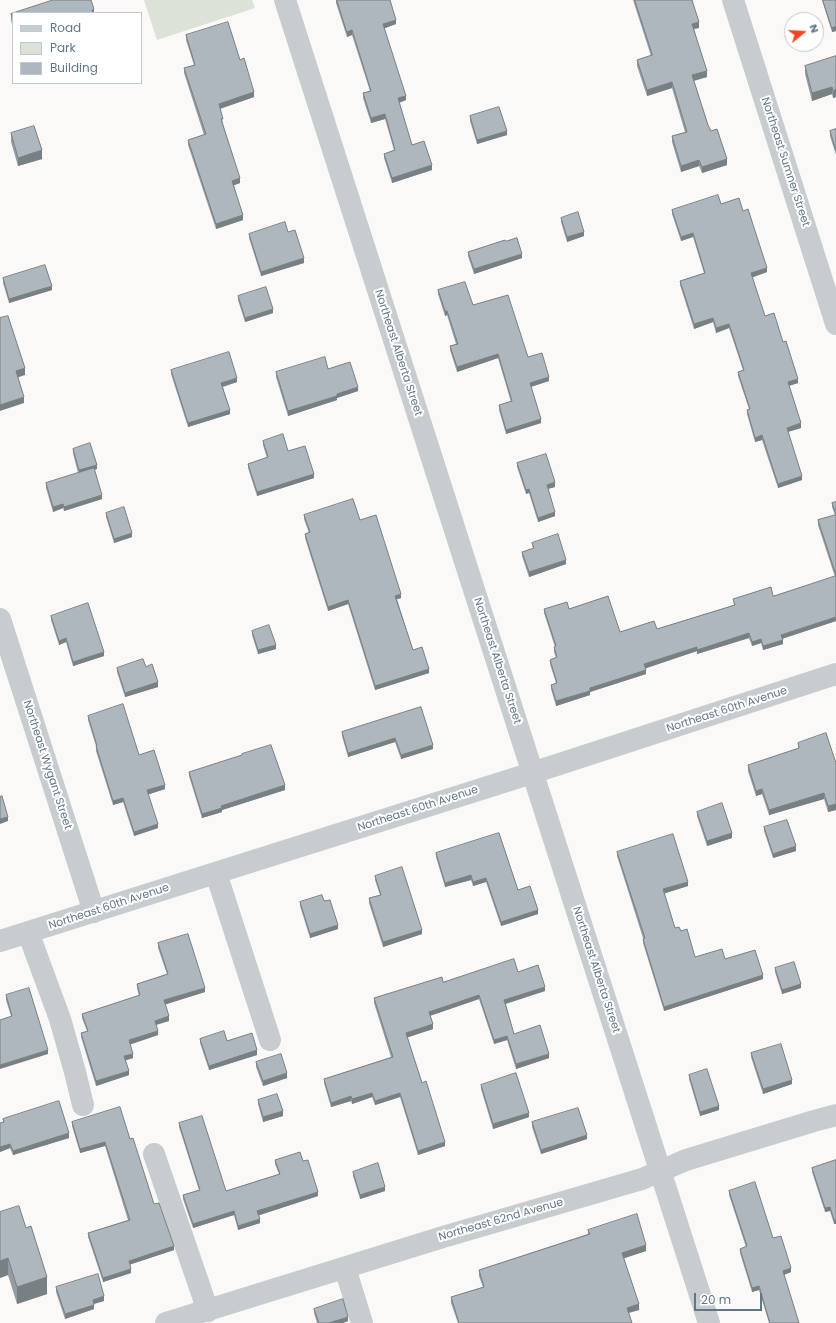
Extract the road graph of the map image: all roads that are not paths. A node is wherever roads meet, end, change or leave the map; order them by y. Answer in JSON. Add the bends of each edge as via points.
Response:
{"nodes":[{"id":1,"x":285,"y":0,"type":"edge"},
{"id":2,"x":733,"y":0,"type":"edge"},
{"id":3,"x":836,"y":324,"type":"edge"},
{"id":4,"x":0,"y":618,"type":"edge"},
{"id":5,"x":836,"y":674,"type":"edge"},
{"id":6,"x":532,"y":773,"type":"junction"},
{"id":7,"x":216,"y":873,"type":"junction"},
{"id":8,"x":94,"y":912,"type":"junction"},
{"id":9,"x":28,"y":932,"type":"junction"},
{"id":10,"x":0,"y":941,"type":"edge"},
{"id":11,"x":270,"y":1040,"type":"dead end"},
{"id":12,"x":83,"y":1105,"type":"dead end"},
{"id":13,"x":836,"y":1115,"type":"edge"},
{"id":14,"x":154,"y":1154,"type":"dead end"},
{"id":15,"x":661,"y":1171,"type":"junction"},
{"id":16,"x":345,"y":1268,"type":"junction"},
{"id":17,"x":208,"y":1311,"type":"junction"},
{"id":18,"x":166,"y":1323,"type":"edge"},
{"id":19,"x":362,"y":1323,"type":"edge"},
{"id":20,"x":708,"y":1323,"type":"edge"}],
"edges":[{"from":1,"to":6,"type":"street","name":"Northeast Alberta Street"},
{"from":2,"to":3,"type":"street","name":"Northeast Sumner Street"},
{"from":4,"to":8,"type":"street","name":"Northeast Wygant Street"},
{"from":5,"to":6,"type":"street","name":"Northeast 60th Avenue"},
{"from":6,"to":7,"type":"street","name":"Northeast 60th Avenue"},
{"from":6,"to":15,"type":"street","name":"Northeast Alberta Street"},
{"from":7,"to":8,"type":"street","name":"Northeast 60th Avenue"},
{"from":7,"to":11,"type":"street"},
{"from":8,"to":9,"type":"street","name":"Northeast 60th Avenue"},
{"from":9,"to":10,"type":"street","name":"Northeast 60th Avenue"},
{"from":9,"to":12,"type":"street","via":[[60,1018]]},
{"from":13,"to":15,"type":"street","name":"Northeast 62nd Avenue","via":[[686,1160]]},
{"from":14,"to":17,"type":"street"},
{"from":15,"to":16,"type":"street","name":"Northeast 62nd Avenue","via":[[642,1179],[451,1234]]},
{"from":15,"to":20,"type":"street","name":"Northeast Alberta Street"},
{"from":16,"to":17,"type":"street","name":"Northeast 62nd Avenue"},
{"from":16,"to":19,"type":"street"},
{"from":17,"to":18,"type":"street","name":"Northeast 62nd Avenue"}]}
